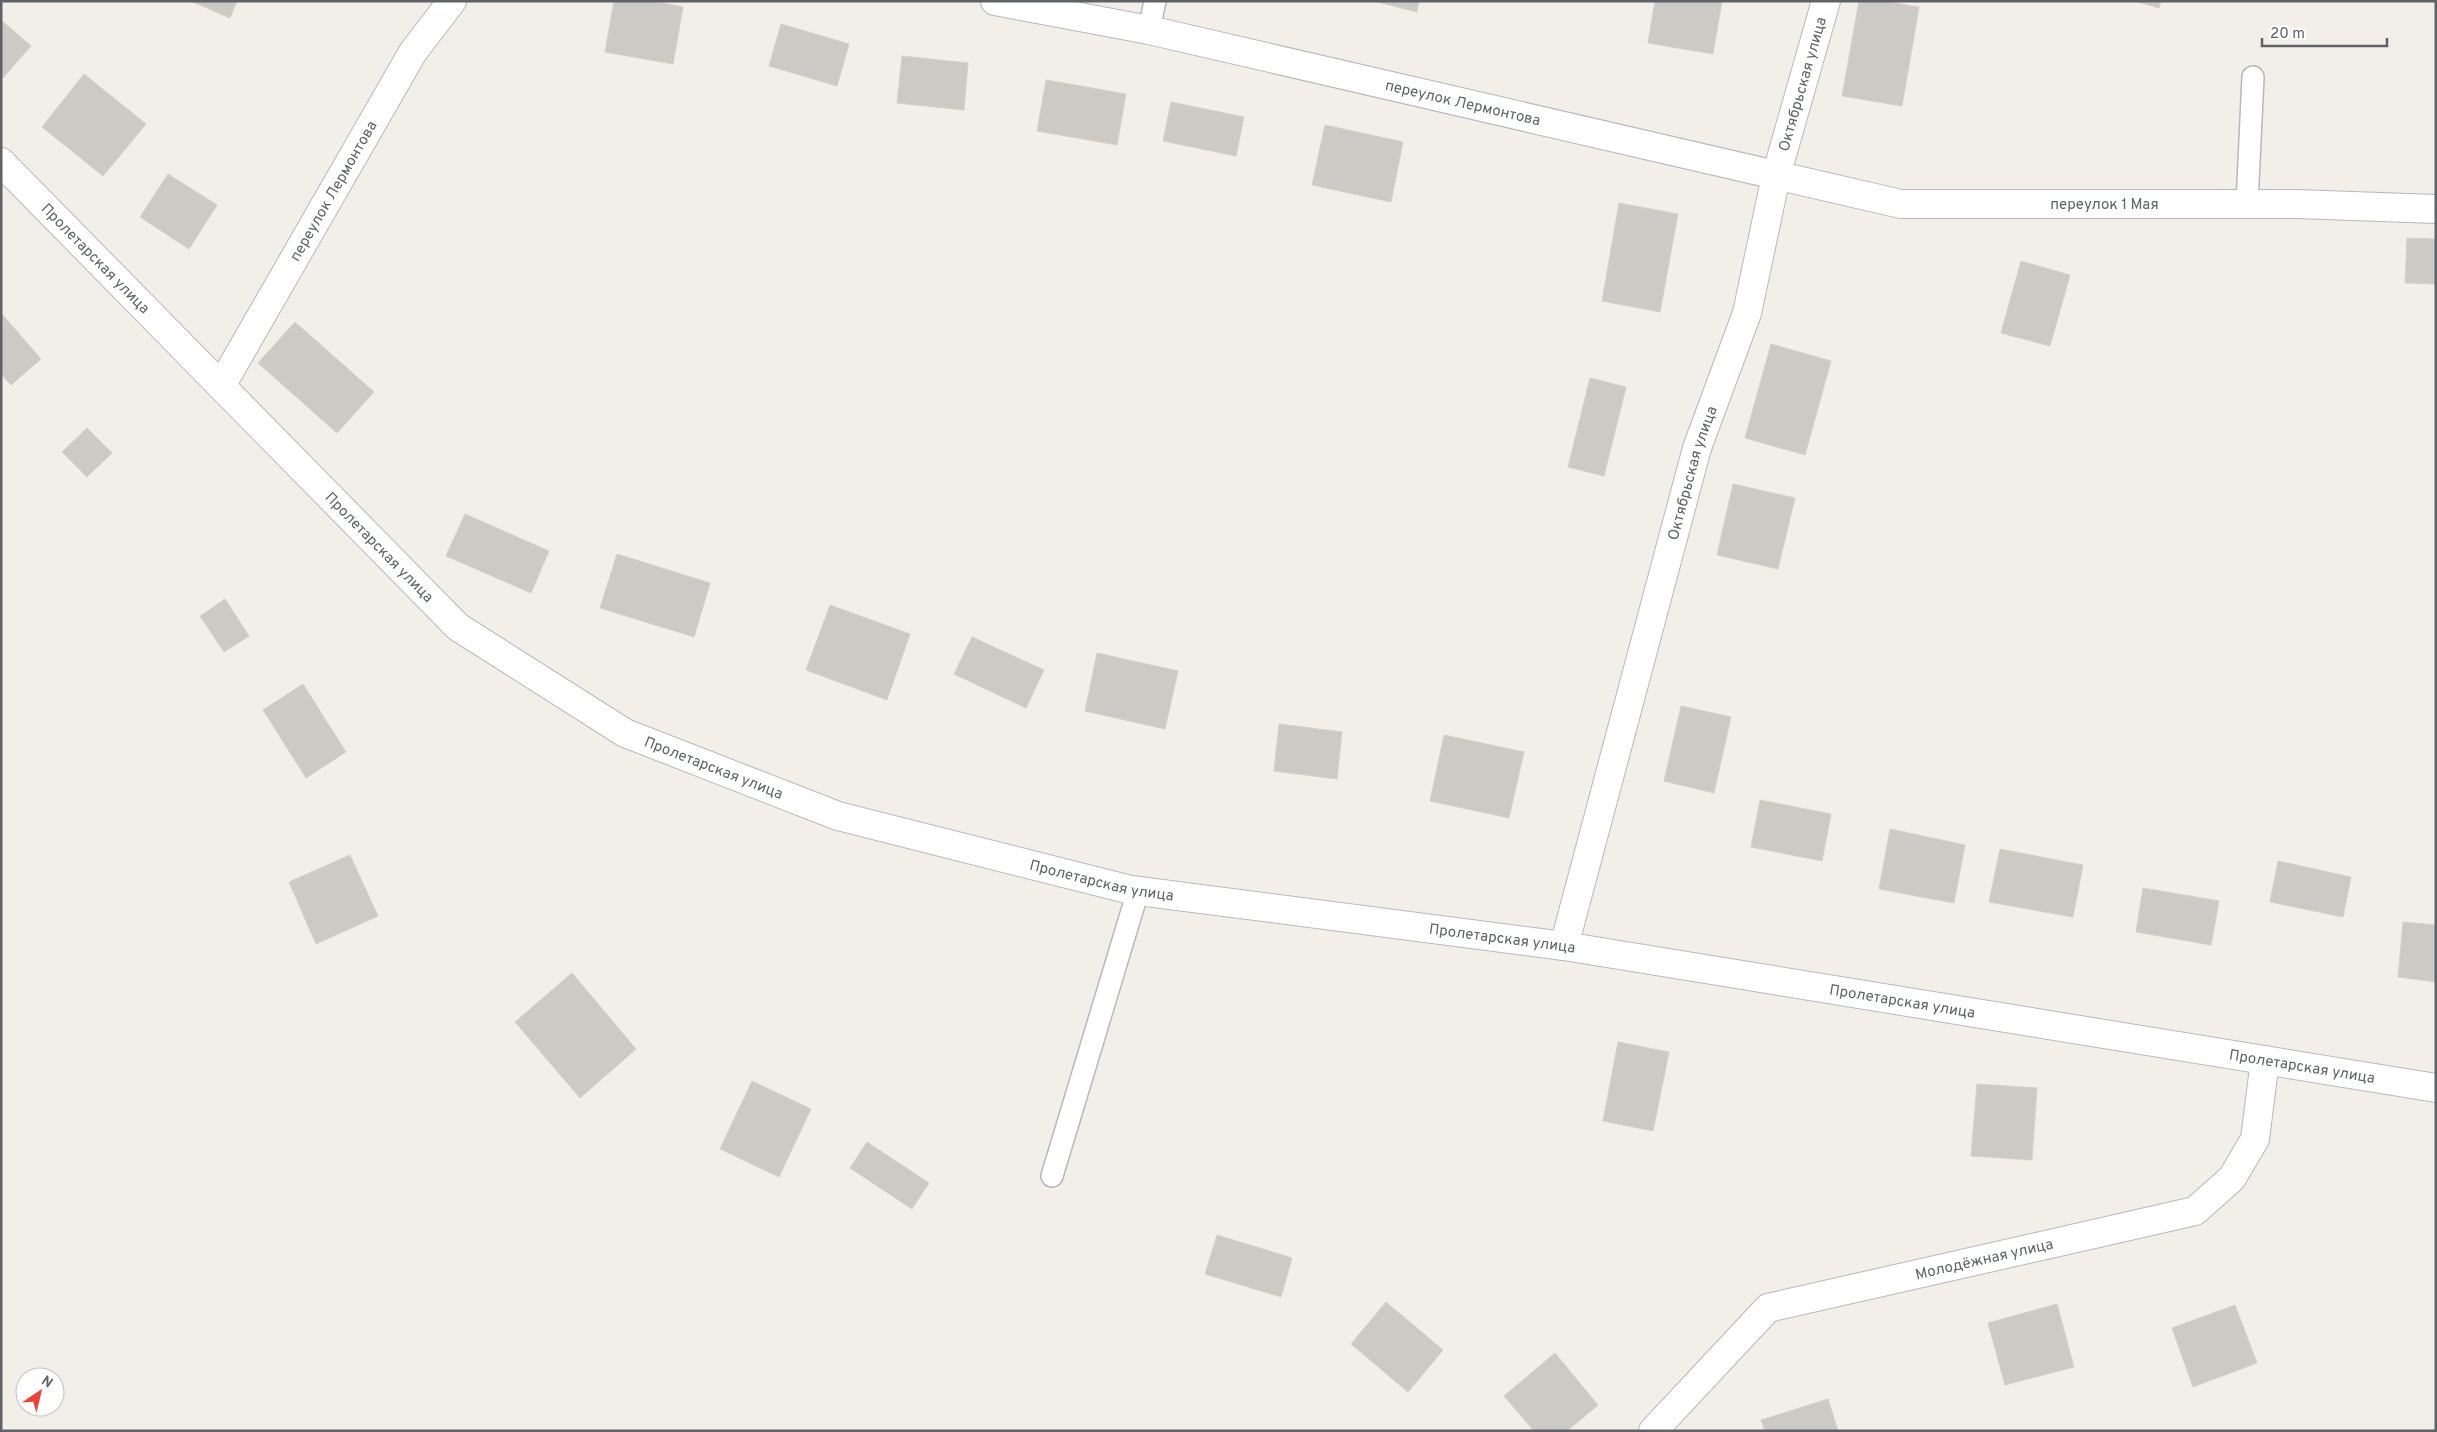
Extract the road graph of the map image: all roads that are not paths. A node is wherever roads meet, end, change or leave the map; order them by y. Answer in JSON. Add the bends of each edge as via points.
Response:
{"nodes":[{"id":1,"x":452,"y":1,"type":"edge"},
{"id":2,"x":995,"y":1,"type":"edge"},
{"id":3,"x":1155,"y":1,"type":"edge"},
{"id":4,"x":1826,"y":1,"type":"edge"},
{"id":5,"x":1149,"y":30,"type":"junction"},
{"id":6,"x":2252,"y":77,"type":"dead end"},
{"id":7,"x":1,"y":162,"type":"edge"},
{"id":8,"x":1776,"y":176,"type":"junction"},
{"id":9,"x":2247,"y":204,"type":"junction"},
{"id":10,"x":2436,"y":209,"type":"edge"},
{"id":11,"x":221,"y":386,"type":"junction"},
{"id":12,"x":1138,"y":891,"type":"junction"},
{"id":13,"x":1564,"y":946,"type":"junction"},
{"id":14,"x":2265,"y":1060,"type":"junction"},
{"id":15,"x":2436,"y":1088,"type":"edge"},
{"id":16,"x":1052,"y":1176,"type":"dead end"},
{"id":17,"x":1653,"y":1431,"type":"edge"}],
"edges":[{"from":1,"to":11,"type":"street","name":"переулок Лермонтова","via":[[414,52]]},
{"from":2,"to":5,"type":"street","name":"переулок Лермонтова"},
{"from":3,"to":5,"type":"lane"},
{"from":4,"to":8,"type":"street","name":"Октябрьская улица"},
{"from":5,"to":8,"type":"street","name":"переулок Лермонтова"},
{"from":6,"to":9,"type":"lane"},
{"from":7,"to":11,"type":"street","name":"Пролетарская улица"},
{"from":8,"to":9,"type":"street","name":"переулок 1 Мая","via":[[1901,204]]},
{"from":8,"to":13,"type":"street","name":"Октябрьская улица","via":[[1747,313],[1697,448]]},
{"from":9,"to":10,"type":"street","name":"переулок 1 Мая"},
{"from":11,"to":12,"type":"street","name":"Пролетарская улица","via":[[458,627],[625,733],[838,816]]},
{"from":12,"to":13,"type":"street","name":"Пролетарская улица"},
{"from":12,"to":16,"type":"lane"},
{"from":13,"to":14,"type":"street","name":"Пролетарская улица"},
{"from":14,"to":15,"type":"street","name":"Пролетарская улица"},
{"from":14,"to":17,"type":"street","name":"Молодёжная улица","via":[[2255,1139],[2232,1178],[2195,1211],[1768,1308]]}]}
